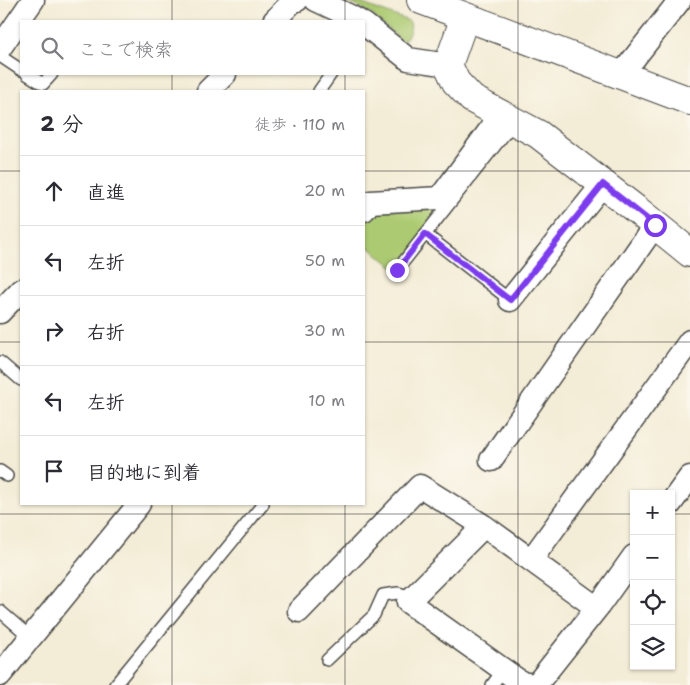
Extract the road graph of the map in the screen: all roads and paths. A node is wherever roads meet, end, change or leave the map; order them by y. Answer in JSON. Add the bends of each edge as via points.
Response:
{"nodes":[{"id":1,"x":33,"y":0,"type":"edge"},
{"id":2,"x":297,"y":0,"type":"edge"},
{"id":3,"x":316,"y":0,"type":"edge"},
{"id":4,"x":421,"y":0,"type":"edge"},
{"id":5,"x":680,"y":0,"type":"edge"},
{"id":6,"x":465,"y":17,"type":"junction"},
{"id":7,"x":275,"y":20,"type":"edge"},
{"id":8,"x":356,"y":20,"type":"edge"},
{"id":9,"x":365,"y":27,"type":"edge"},
{"id":10,"x":0,"y":48,"type":"edge"},
{"id":11,"x":0,"y":56,"type":"edge"},
{"id":12,"x":448,"y":65,"type":"junction"},
{"id":13,"x":20,"y":69,"type":"edge"},
{"id":14,"x":29,"y":75,"type":"edge"},
{"id":15,"x":51,"y":75,"type":"edge"},
{"id":16,"x":224,"y":75,"type":"edge"},
{"id":17,"x":330,"y":75,"type":"edge"},
{"id":18,"x":621,"y":75,"type":"junction"},
{"id":19,"x":209,"y":90,"type":"edge"},
{"id":20,"x":320,"y":90,"type":"edge"},
{"id":21,"x":690,"y":101,"type":"edge"},
{"id":22,"x":504,"y":123,"type":"junction"},
{"id":23,"x":603,"y":184,"type":"junction"},
{"id":24,"x":365,"y":209,"type":"edge"},
{"id":25,"x":655,"y":225,"type":"junction"},
{"id":26,"x":425,"y":234,"type":"junction"},
{"id":27,"x":690,"y":253,"type":"edge"},
{"id":28,"x":397,"y":270,"type":"dead end"},
{"id":29,"x":20,"y":291,"type":"edge"},
{"id":30,"x":510,"y":300,"type":"joint"},
{"id":31,"x":0,"y":312,"type":"edge"},
{"id":32,"x":690,"y":341,"type":"edge"},
{"id":33,"x":0,"y":362,"type":"edge"},
{"id":34,"x":20,"y":379,"type":"edge"},
{"id":35,"x":491,"y":460,"type":"dead end"},
{"id":36,"x":690,"y":477,"type":"edge"},
{"id":37,"x":675,"y":498,"type":"edge"},
{"id":38,"x":138,"y":505,"type":"edge"},
{"id":39,"x":261,"y":505,"type":"edge"},
{"id":40,"x":484,"y":526,"type":"junction"},
{"id":41,"x":531,"y":560,"type":"junction"},
{"id":42,"x":630,"y":561,"type":"edge"},
{"id":43,"x":413,"y":597,"type":"junction"},
{"id":44,"x":596,"y":608,"type":"junction"},
{"id":45,"x":0,"y":611,"type":"edge"},
{"id":46,"x":299,"y":611,"type":"dead end"},
{"id":47,"x":30,"y":637,"type":"junction"},
{"id":48,"x":327,"y":660,"type":"dead end"},
{"id":49,"x":0,"y":675,"type":"edge"},
{"id":50,"x":498,"y":677,"type":"edge"},
{"id":51,"x":115,"y":685,"type":"edge"},
{"id":52,"x":535,"y":685,"type":"edge"}],
"edges":[{"from":1,"to":10,"type":"street"},
{"from":2,"to":7,"type":"street"},
{"from":3,"to":8,"type":"street"},
{"from":4,"to":6,"type":"street"},
{"from":5,"to":18,"type":"street"},
{"from":6,"to":12,"type":"street"},
{"from":6,"to":18,"type":"street"},
{"from":9,"to":12,"type":"street","via":[[408,59]]},
{"from":11,"to":13,"type":"lane"},
{"from":12,"to":22,"type":"street","via":[[456,82],[472,99]]},
{"from":14,"to":15,"type":"lane","via":[[43,84]]},
{"from":16,"to":19,"type":"street"},
{"from":17,"to":20,"type":"lane"},
{"from":18,"to":21,"type":"street"},
{"from":22,"to":23,"type":"street","via":[[538,134]]},
{"from":22,"to":24,"type":"street","via":[[440,198],[370,202]]},
{"from":22,"to":26,"type":"lane"},
{"from":23,"to":25,"type":"street"},
{"from":23,"to":30,"type":"street"},
{"from":25,"to":27,"type":"street"},
{"from":25,"to":35,"type":"street"},
{"from":26,"to":28,"type":"lane"},
{"from":26,"to":30,"type":"lane"},
{"from":29,"to":31,"type":"street"},
{"from":32,"to":41,"type":"street"},
{"from":33,"to":34,"type":"lane"},
{"from":36,"to":37,"type":"street"},
{"from":38,"to":47,"type":"street"},
{"from":39,"to":51,"type":"lane"},
{"from":40,"to":41,"type":"street"},
{"from":40,"to":43,"type":"street"},
{"from":40,"to":46,"type":"street","via":[[420,486]]},
{"from":41,"to":44,"type":"street"},
{"from":42,"to":44,"type":"street"},
{"from":43,"to":48,"type":"lane","via":[[398,593],[383,595],[374,615]]},
{"from":43,"to":50,"type":"street","via":[[408,602]]},
{"from":44,"to":52,"type":"street"},
{"from":45,"to":47,"type":"lane"},
{"from":47,"to":49,"type":"street"},
{"from":50,"to":52,"type":"street"}]}
